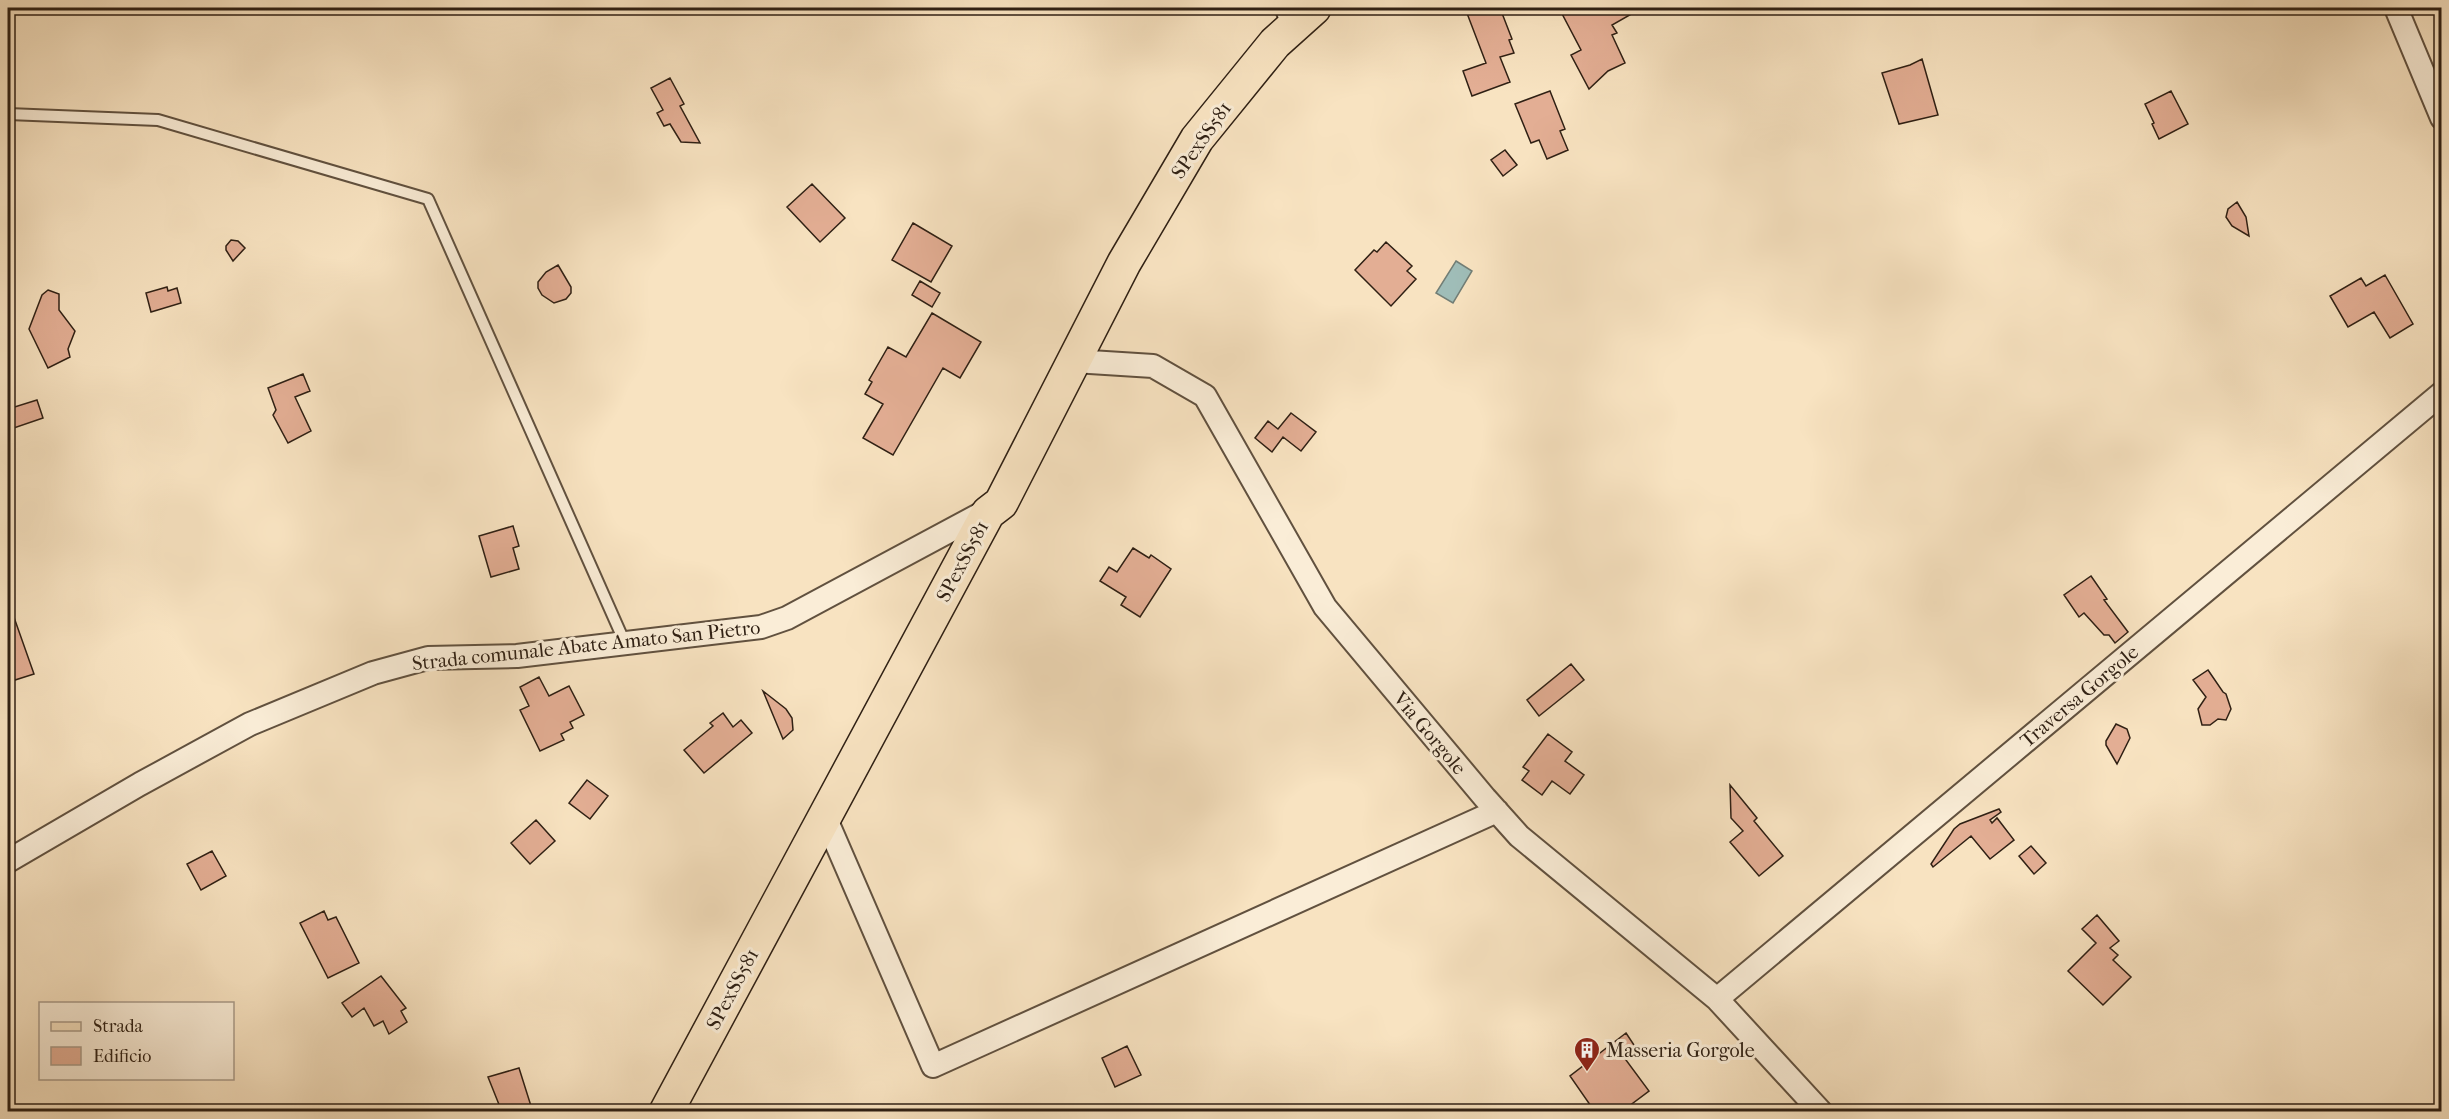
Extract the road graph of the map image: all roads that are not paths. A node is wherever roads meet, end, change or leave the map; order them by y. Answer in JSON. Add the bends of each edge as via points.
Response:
{"nodes":[{"id":1,"x":1314,"y":8,"type":"edge"},
{"id":2,"x":2396,"y":8,"type":"edge"},
{"id":3,"x":1284,"y":19,"type":"edge"},
{"id":4,"x":8,"y":114,"type":"edge"},
{"id":5,"x":2442,"y":118,"type":"edge"},
{"id":6,"x":1074,"y":361,"type":"junction"},
{"id":7,"x":2442,"y":393,"type":"edge"},
{"id":8,"x":1001,"y":503,"type":"junction"},
{"id":9,"x":625,"y":643,"type":"junction"},
{"id":10,"x":1497,"y":811,"type":"junction"},
{"id":11,"x":825,"y":817,"type":"junction"},
{"id":12,"x":8,"y":861,"type":"edge"},
{"id":13,"x":1717,"y":999,"type":"junction"},
{"id":14,"x":666,"y":1112,"type":"edge"},
{"id":15,"x":1821,"y":1112,"type":"edge"}],
"edges":[{"from":1,"to":3,"type":"main road","name":"SPexSS581"},
{"from":2,"to":5,"type":"street"},
{"from":3,"to":6,"type":"main road","name":"SPexSS581","via":[[1275,43],[1197,140],[1124,263]]},
{"from":4,"to":9,"type":"lane","via":[[158,120],[428,200]]},
{"from":6,"to":8,"type":"main road","name":"SPexSS581"},
{"from":6,"to":10,"type":"street","name":"Via Gorgole","via":[[1153,366],[1205,396],[1325,607]]},
{"from":7,"to":13,"type":"street","name":"Traversa Gorgole"},
{"from":8,"to":9,"type":"street","name":"Strada comunale Abate Amato San Pietro","via":[[787,618],[761,627]]},
{"from":8,"to":11,"type":"main road","name":"SPexSS581","via":[[988,513]]},
{"from":9,"to":12,"type":"street","name":"Strada comunale Abate Amato San Pietro","via":[[517,656],[428,658],[373,673],[250,724]]},
{"from":10,"to":11,"type":"street","via":[[933,1066]]},
{"from":10,"to":13,"type":"street","name":"Via Gorgole","via":[[1519,836]]},
{"from":11,"to":14,"type":"main road","name":"SPexSS581"},
{"from":13,"to":15,"type":"street","name":"Via Gorgole"}]}
